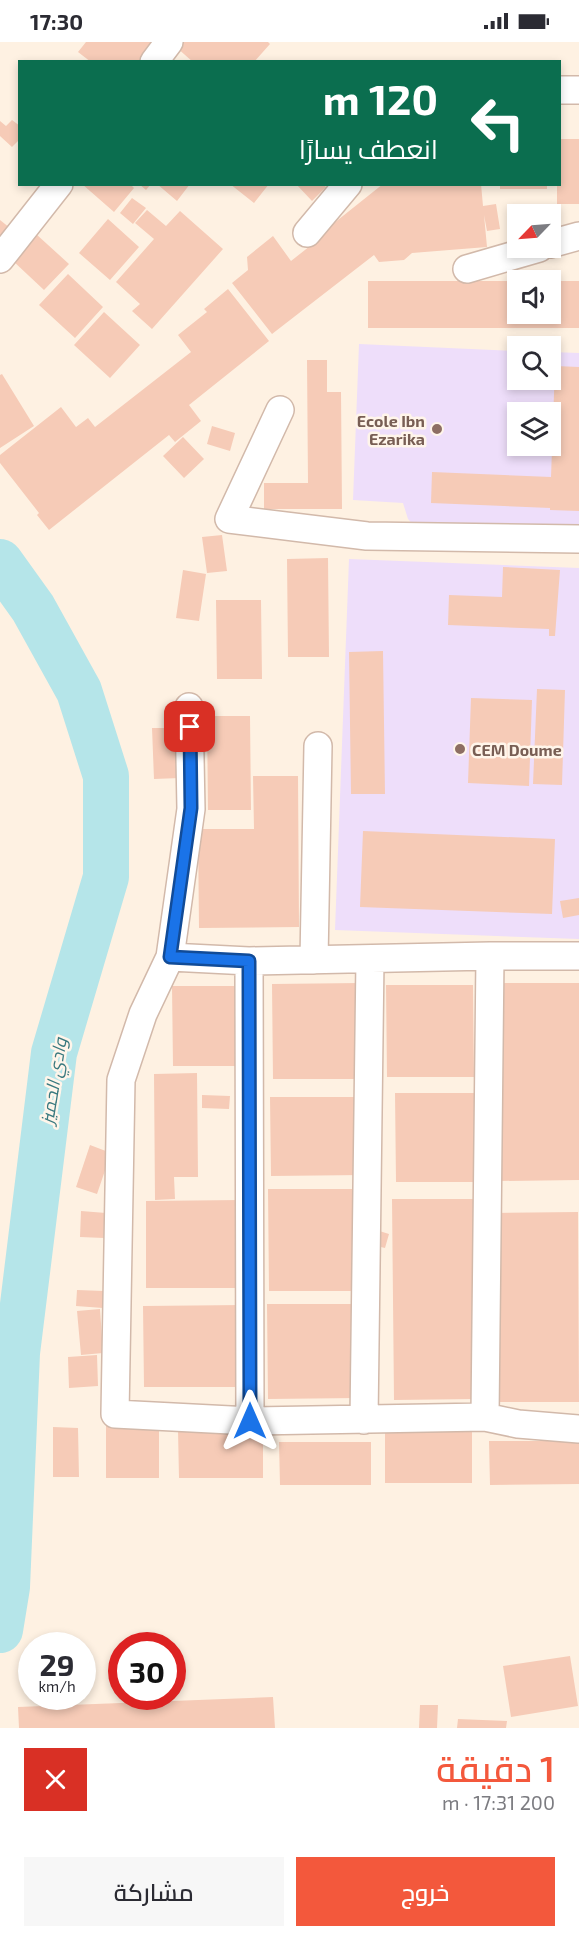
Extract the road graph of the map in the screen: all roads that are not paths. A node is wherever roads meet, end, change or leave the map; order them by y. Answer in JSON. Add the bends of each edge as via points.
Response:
{"nodes":[{"id":1,"x":169,"y":42,"type":"edge"},
{"id":2,"x":156,"y":60,"type":"edge"},
{"id":3,"x":561,"y":90,"type":"edge"},
{"id":4,"x":579,"y":90,"type":"edge"},
{"id":5,"x":57,"y":186,"type":"edge"},
{"id":6,"x":346,"y":186,"type":"edge"},
{"id":7,"x":307,"y":233,"type":"dead end"},
{"id":8,"x":579,"y":236,"type":"edge"},
{"id":9,"x":561,"y":241,"type":"edge"},
{"id":10,"x":507,"y":257,"type":"edge"},
{"id":11,"x":0,"y":259,"type":"edge"},
{"id":12,"x":467,"y":268,"type":"dead end"},
{"id":13,"x":280,"y":410,"type":"dead end"},
{"id":14,"x":579,"y":539,"type":"edge"},
{"id":15,"x":189,"y":707,"type":"dead end"},
{"id":16,"x":318,"y":746,"type":"dead end"},
{"id":17,"x":490,"y":956,"type":"junction"},
{"id":18,"x":579,"y":956,"type":"edge"},
{"id":19,"x":170,"y":957,"type":"junction"},
{"id":20,"x":370,"y":959,"type":"junction"},
{"id":21,"x":314,"y":960,"type":"junction"},
{"id":22,"x":249,"y":961,"type":"junction"},
{"id":23,"x":485,"y":1417,"type":"junction"},
{"id":24,"x":364,"y":1420,"type":"junction"},
{"id":25,"x":250,"y":1421,"type":"junction"},
{"id":26,"x":579,"y":1429,"type":"edge"}],
"edges":[{"from":1,"to":2,"type":"street"},
{"from":3,"to":4,"type":"street"},
{"from":5,"to":11,"type":"street"},
{"from":6,"to":7,"type":"street"},
{"from":8,"to":9,"type":"street"},
{"from":10,"to":12,"type":"street"},
{"from":13,"to":14,"type":"street","via":[[229,519],[367,536]]},
{"from":15,"to":19,"type":"street","via":[[191,808]]},
{"from":16,"to":21,"type":"street"},
{"from":17,"to":18,"type":"street"},
{"from":17,"to":20,"type":"street"},
{"from":17,"to":23,"type":"street"},
{"from":19,"to":22,"type":"street"},
{"from":19,"to":25,"type":"street","via":[[143,1014],[121,1080],[115,1414]]},
{"from":20,"to":21,"type":"street"},
{"from":20,"to":24,"type":"street"},
{"from":21,"to":22,"type":"street"},
{"from":22,"to":25,"type":"street"},
{"from":23,"to":24,"type":"street"},
{"from":23,"to":26,"type":"street"},
{"from":24,"to":25,"type":"street"}]}
